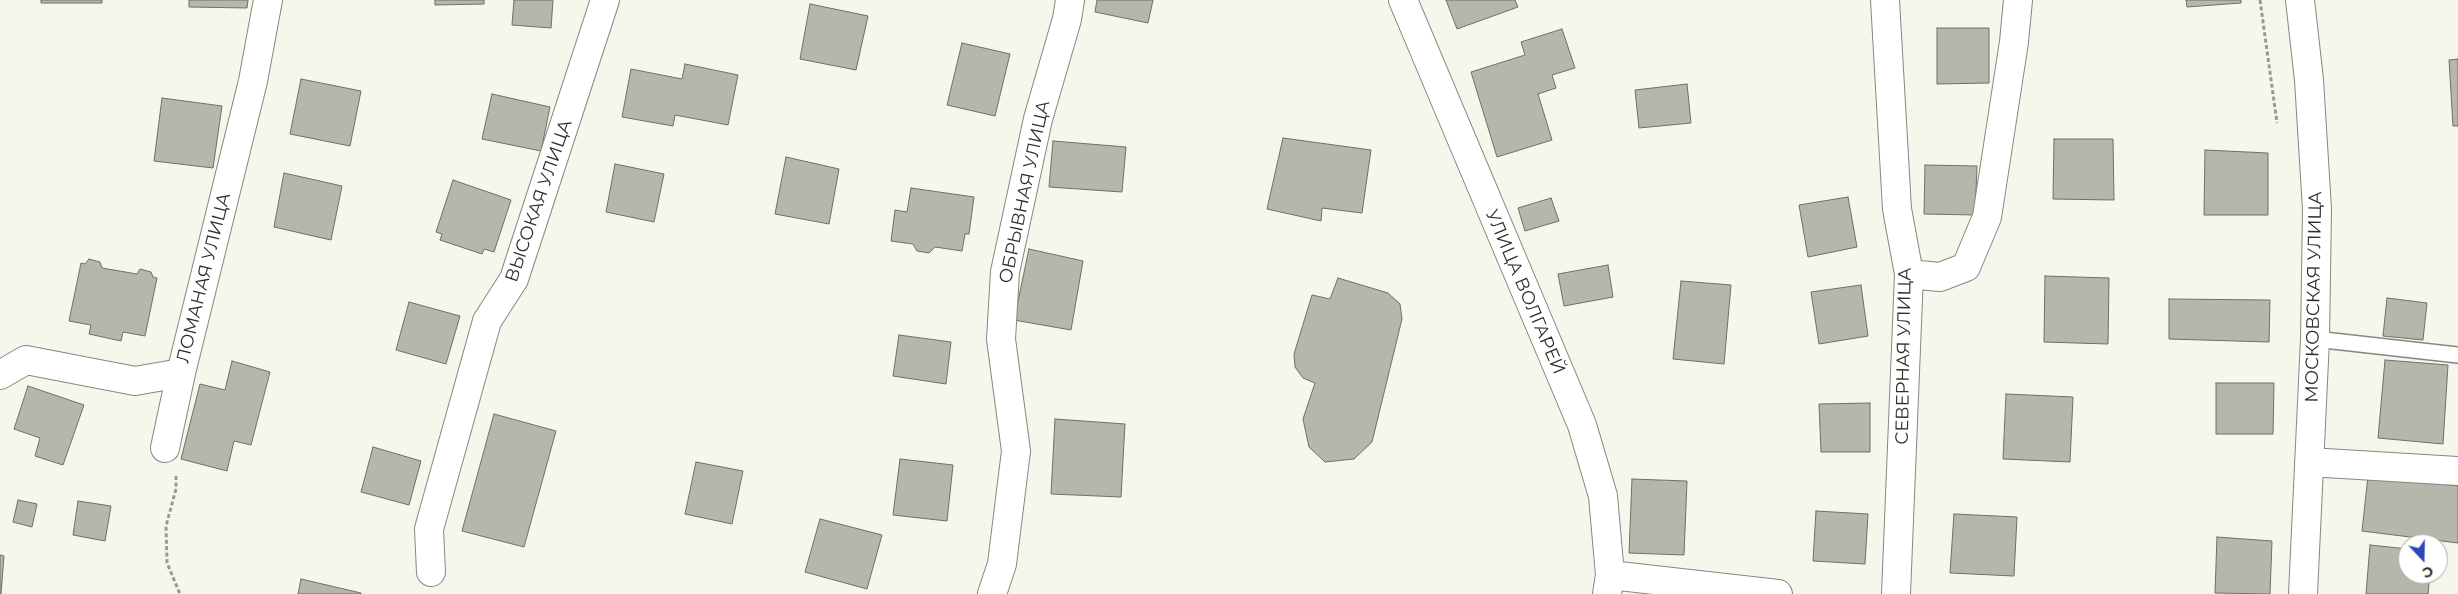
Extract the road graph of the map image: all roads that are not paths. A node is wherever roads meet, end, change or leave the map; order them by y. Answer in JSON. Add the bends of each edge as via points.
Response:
{"nodes":[{"id":1,"x":268,"y":0,"type":"edge"},
{"id":2,"x":605,"y":0,"type":"edge"},
{"id":3,"x":1070,"y":0,"type":"edge"},
{"id":4,"x":1403,"y":0,"type":"edge"},
{"id":5,"x":1886,"y":0,"type":"edge"},
{"id":6,"x":2018,"y":0,"type":"edge"},
{"id":7,"x":2300,"y":0,"type":"edge"},
{"id":8,"x":1909,"y":274,"type":"junction"},
{"id":9,"x":2315,"y":339,"type":"junction"},
{"id":10,"x":2458,"y":355,"type":"edge"},
{"id":11,"x":181,"y":373,"type":"junction"},
{"id":12,"x":0,"y":375,"type":"edge"},
{"id":13,"x":165,"y":448,"type":"road end"},
{"id":14,"x":2309,"y":462,"type":"junction"},
{"id":15,"x":2458,"y":471,"type":"edge"},
{"id":16,"x":430,"y":572,"type":"dead end"},
{"id":17,"x":1608,"y":584,"type":"edge"},
{"id":18,"x":992,"y":594,"type":"edge"},
{"id":19,"x":1778,"y":594,"type":"edge"},
{"id":20,"x":1896,"y":594,"type":"edge"},
{"id":21,"x":2303,"y":594,"type":"edge"}],
"edges":[{"from":1,"to":11,"type":"street","name":"ЛОМАНАЯ УЛИЦА","via":[[253,81]]},
{"from":2,"to":16,"type":"street","name":"ВЫСОКАЯ УЛИЦА","via":[[514,279],[486,321],[428,529]]},
{"from":3,"to":18,"type":"street","name":"ОБРЫВНАЯ УЛИЦА","via":[[1038,119],[1005,272],[1001,339],[1016,451],[1002,564]]},
{"from":4,"to":17,"type":"street","name":"УЛИЦА ВОЛГАРЕЙ","via":[[1582,425],[1603,496]]},
{"from":5,"to":8,"type":"street","name":"СЕВЕРНАЯ УЛИЦА","via":[[1897,209]]},
{"from":6,"to":8,"type":"street","via":[[1987,217],[1966,267],[1940,277]]},
{"from":7,"to":9,"type":"street","name":"МОСКОВСКАЯ УЛИЦА","via":[[2317,209]]},
{"from":8,"to":20,"type":"street","name":"СЕВЕРНАЯ УЛИЦА"},
{"from":9,"to":10,"type":"lane"},
{"from":9,"to":14,"type":"street","name":"МОСКОВСКАЯ УЛИЦА"},
{"from":11,"to":12,"type":"street","name":"ЛОМАНАЯ УЛИЦА","via":[[135,381],[26,360]]},
{"from":11,"to":13,"type":"street"},
{"from":14,"to":15,"type":"street"},
{"from":14,"to":21,"type":"street","name":"МОСКОВСКАЯ УЛИЦА"},
{"from":17,"to":19,"type":"street"}]}
